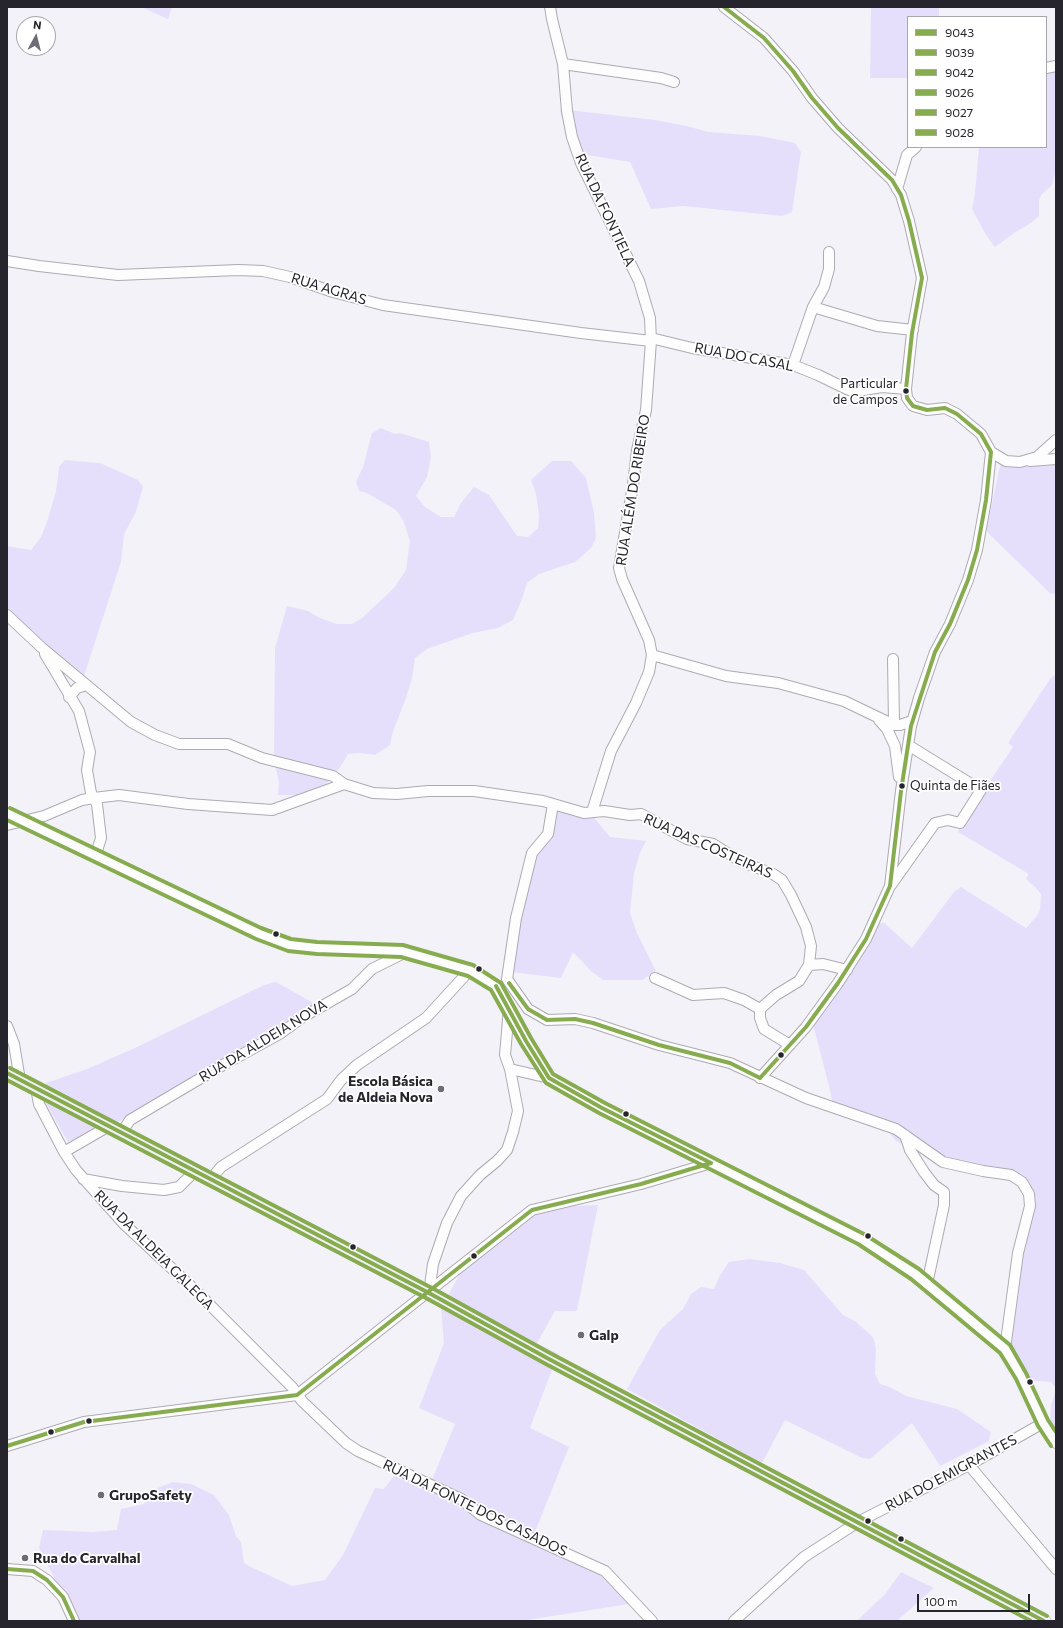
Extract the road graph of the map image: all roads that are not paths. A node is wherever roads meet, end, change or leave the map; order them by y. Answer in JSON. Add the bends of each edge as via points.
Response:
{"nodes":[{"id":1,"x":550,"y":7,"type":"edge"},
{"id":2,"x":731,"y":8,"type":"edge"},
{"id":3,"x":563,"y":64,"type":"junction"},
{"id":4,"x":674,"y":82,"type":"dead end"},
{"id":5,"x":915,"y":148,"type":"edge"},
{"id":6,"x":898,"y":189,"type":"junction"},
{"id":7,"x":829,"y":252,"type":"dead end"},
{"id":8,"x":7,"y":260,"type":"edge"},
{"id":9,"x":813,"y":307,"type":"junction"},
{"id":10,"x":913,"y":330,"type":"junction"},
{"id":11,"x":651,"y":340,"type":"junction"},
{"id":12,"x":793,"y":365,"type":"junction"},
{"id":13,"x":906,"y":389,"type":"junction"},
{"id":14,"x":1056,"y":440,"type":"edge"},
{"id":15,"x":991,"y":452,"type":"junction"},
{"id":16,"x":1056,"y":459,"type":"edge"},
{"id":17,"x":1020,"y":462,"type":"junction"},
{"id":18,"x":7,"y":615,"type":"edge"},
{"id":19,"x":41,"y":647,"type":"junction"},
{"id":20,"x":652,"y":655,"type":"junction"},
{"id":21,"x":893,"y":658,"type":"dead end"},
{"id":22,"x":86,"y":685,"type":"junction"},
{"id":23,"x":69,"y":697,"type":"junction"},
{"id":24,"x":876,"y":718,"type":"junction"},
{"id":25,"x":912,"y":722,"type":"junction"},
{"id":26,"x":894,"y":725,"type":"junction"},
{"id":27,"x":908,"y":745,"type":"junction"},
{"id":28,"x":344,"y":784,"type":"junction"},
{"id":29,"x":901,"y":791,"type":"junction"},
{"id":30,"x":94,"y":798,"type":"junction"},
{"id":31,"x":553,"y":804,"type":"junction"},
{"id":32,"x":7,"y":812,"type":"edge"},
{"id":33,"x":592,"y":812,"type":"junction"},
{"id":34,"x":24,"y":821,"type":"junction"},
{"id":35,"x":7,"y":825,"type":"edge"},
{"id":36,"x":96,"y":854,"type":"junction"},
{"id":37,"x":890,"y":886,"type":"junction"},
{"id":38,"x":406,"y":952,"type":"junction"},
{"id":39,"x":809,"y":965,"type":"junction"},
{"id":40,"x":470,"y":970,"type":"junction"},
{"id":41,"x":847,"y":970,"type":"junction"},
{"id":42,"x":655,"y":978,"type":"dead end"},
{"id":43,"x":507,"y":979,"type":"junction"},
{"id":44,"x":496,"y":986,"type":"junction"},
{"id":45,"x":509,"y":1008,"type":"junction"},
{"id":46,"x":760,"y":1009,"type":"junction"},
{"id":47,"x":7,"y":1026,"type":"edge"},
{"id":48,"x":790,"y":1045,"type":"junction"},
{"id":49,"x":510,"y":1068,"type":"junction"},
{"id":50,"x":7,"y":1073,"type":"edge"},
{"id":51,"x":549,"y":1078,"type":"junction"},
{"id":52,"x":760,"y":1078,"type":"junction"},
{"id":53,"x":20,"y":1080,"type":"junction"},
{"id":54,"x":36,"y":1088,"type":"junction"},
{"id":55,"x":109,"y":1126,"type":"junction"},
{"id":56,"x":122,"y":1132,"type":"junction"},
{"id":57,"x":905,"y":1135,"type":"junction"},
{"id":58,"x":64,"y":1152,"type":"junction"},
{"id":59,"x":711,"y":1163,"type":"junction"},
{"id":60,"x":195,"y":1171,"type":"junction"},
{"id":61,"x":83,"y":1179,"type":"junction"},
{"id":62,"x":210,"y":1179,"type":"junction"},
{"id":63,"x":927,"y":1284,"type":"junction"},
{"id":64,"x":429,"y":1293,"type":"junction"},
{"id":65,"x":1005,"y":1349,"type":"junction"},
{"id":66,"x":297,"y":1394,"type":"junction"},
{"id":67,"x":1043,"y":1423,"type":"junction"},
{"id":68,"x":1056,"y":1443,"type":"edge"},
{"id":69,"x":7,"y":1446,"type":"edge"},
{"id":70,"x":969,"y":1465,"type":"junction"},
{"id":71,"x":858,"y":1522,"type":"junction"},
{"id":72,"x":7,"y":1569,"type":"edge"},
{"id":73,"x":1056,"y":1569,"type":"edge"},
{"id":74,"x":74,"y":1621,"type":"edge"},
{"id":75,"x":652,"y":1621,"type":"edge"},
{"id":76,"x":734,"y":1621,"type":"edge"},
{"id":77,"x":1044,"y":1621,"type":"edge"}],
"edges":[{"from":1,"to":3,"type":"street","name":"RUA DA FONTIELA"},
{"from":2,"to":6,"type":"street","via":[[764,38],[838,128],[892,180]]},
{"from":3,"to":4,"type":"street"},
{"from":3,"to":11,"type":"street","name":"RUA DA FONTIELA","via":[[570,124],[580,163],[639,281],[650,318]]},
{"from":5,"to":6,"type":"street","via":[[907,155]]},
{"from":6,"to":10,"type":"street","via":[[909,221],[922,278]]},
{"from":7,"to":9,"type":"street","via":[[829,269],[824,287]]},
{"from":8,"to":11,"type":"street","name":"RUA AGRAS","via":[[118,275],[263,270],[383,305],[581,333]]},
{"from":9,"to":10,"type":"street","via":[[877,326]]},
{"from":9,"to":12,"type":"street"},
{"from":10,"to":13,"type":"street"},
{"from":11,"to":12,"type":"street","name":"RUA DO CASAL"},
{"from":11,"to":20,"type":"street","name":"RUA ALÉM DO RIBEIRO","via":[[646,410],[637,450],[619,568],[649,640]]},
{"from":12,"to":13,"type":"street","name":"RUA DO CASAL","via":[[849,390]]},
{"from":13,"to":15,"type":"street","via":[[912,406],[926,410],[945,408],[957,414],[981,434]]},
{"from":14,"to":17,"type":"street","via":[[1037,457]]},
{"from":15,"to":17,"type":"street","via":[[1006,461]]},
{"from":15,"to":25,"type":"street","via":[[977,550],[950,624],[935,652]]},
{"from":16,"to":17,"type":"street"},
{"from":18,"to":19,"type":"street"},
{"from":19,"to":22,"type":"street","name":"RUA DAS COSTEIRAS"},
{"from":19,"to":23,"type":"street"},
{"from":20,"to":24,"type":"street","via":[[726,676],[778,683],[844,702]]},
{"from":20,"to":33,"type":"street","name":"RUA ALÉM DO RIBEIRO","via":[[649,672],[636,704],[611,751]]},
{"from":21,"to":26,"type":"street"},
{"from":22,"to":23,"type":"street","via":[[77,688]]},
{"from":22,"to":28,"type":"street","name":"RUA DAS COSTEIRAS","via":[[131,722],[155,735],[179,744],[228,744],[262,758],[333,776]]},
{"from":23,"to":30,"type":"street","via":[[79,711],[90,752],[87,770]]},
{"from":24,"to":26,"type":"street"},
{"from":24,"to":29,"type":"street","via":[[887,729],[895,746]]},
{"from":25,"to":26,"type":"street"},
{"from":25,"to":27,"type":"street"},
{"from":27,"to":29,"type":"street"},
{"from":27,"to":37,"type":"street","via":[[981,790],[960,823],[948,820],[935,823]]},
{"from":28,"to":30,"type":"street","via":[[272,810],[188,804],[119,795]]},
{"from":28,"to":31,"type":"street","name":"RUA DAS COSTEIRAS","via":[[373,793],[474,791]]},
{"from":29,"to":37,"type":"street"},
{"from":30,"to":34,"type":"street"},
{"from":30,"to":36,"type":"street","via":[[98,804],[101,838]]},
{"from":31,"to":33,"type":"street","name":"RUA DAS COSTEIRAS","via":[[574,811]]},
{"from":31,"to":43,"type":"street","via":[[548,834],[532,854],[516,918]]},
{"from":32,"to":34,"type":"street"},
{"from":33,"to":39,"type":"street","name":"RUA DAS COSTEIRAS","via":[[641,814],[687,838],[712,844],[740,861],[782,880],[806,927],[812,946]]},
{"from":34,"to":35,"type":"street"},
{"from":34,"to":36,"type":"street"},
{"from":36,"to":38,"type":"street","via":[[259,934],[290,945]]},
{"from":37,"to":41,"type":"street","via":[[866,939]]},
{"from":38,"to":40,"type":"street"},
{"from":38,"to":56,"type":"street","name":"RUA DA ALDEIA NOVA","via":[[372,969],[352,989],[303,1017],[281,1033],[130,1120]]},
{"from":39,"to":41,"type":"street","via":[[823,964]]},
{"from":39,"to":46,"type":"street","name":"RUA DAS COSTEIRAS","via":[[799,981],[776,995]]},
{"from":40,"to":44,"type":"street"},
{"from":40,"to":62,"type":"street","via":[[426,1018],[358,1065],[341,1080],[326,1099],[222,1167]]},
{"from":41,"to":48,"type":"street"},
{"from":42,"to":46,"type":"street","via":[[693,995],[724,993]]},
{"from":43,"to":44,"type":"street"},
{"from":43,"to":52,"type":"street","via":[[528,1009],[547,1020],[575,1019],[593,1023],[659,1045],[730,1063]]},
{"from":44,"to":45,"type":"street"},
{"from":45,"to":49,"type":"street","via":[[505,1055]]},
{"from":45,"to":51,"type":"street"},
{"from":46,"to":48,"type":"street","via":[[764,1029]]},
{"from":47,"to":53,"type":"street","via":[[14,1044]]},
{"from":48,"to":52,"type":"street"},
{"from":49,"to":51,"type":"street"},
{"from":49,"to":64,"type":"street","via":[[518,1111],[507,1150],[461,1196],[447,1223],[433,1264]]},
{"from":50,"to":53,"type":"main road"},
{"from":51,"to":59,"type":"street"},
{"from":52,"to":57,"type":"street","via":[[806,1098],[896,1129]]},
{"from":53,"to":54,"type":"main road"},
{"from":54,"to":55,"type":"main road"},
{"from":54,"to":58,"type":"street","name":"RUA DA ALDEIA GALEGA","via":[[39,1104]]},
{"from":55,"to":56,"type":"main road"},
{"from":55,"to":58,"type":"street"},
{"from":56,"to":60,"type":"main road"},
{"from":57,"to":63,"type":"street","via":[[910,1150],[924,1172],[934,1185],[944,1192],[944,1205]]},
{"from":57,"to":65,"type":"street","via":[[943,1162],[1011,1175],[1022,1182],[1029,1194],[1030,1206],[1018,1253]]},
{"from":58,"to":61,"type":"street","name":"RUA DA ALDEIA GALEGA"},
{"from":59,"to":63,"type":"street","via":[[861,1239]]},
{"from":59,"to":64,"type":"street","via":[[640,1184],[532,1210]]},
{"from":60,"to":61,"type":"street","via":[[179,1187],[164,1190]]},
{"from":60,"to":62,"type":"main road"},
{"from":61,"to":66,"type":"street","name":"RUA DA ALDEIA GALEGA","via":[[123,1223],[196,1291]]},
{"from":62,"to":64,"type":"main road"},
{"from":63,"to":65,"type":"street"},
{"from":64,"to":66,"type":"street"},
{"from":64,"to":71,"type":"main road"},
{"from":65,"to":67,"type":"street"},
{"from":66,"to":69,"type":"street","via":[[84,1422]]},
{"from":66,"to":75,"type":"street","name":"RUA DA FONTE DOS CASADOS","via":[[346,1443],[358,1451],[462,1499],[482,1515],[605,1571]]},
{"from":67,"to":68,"type":"street"},
{"from":67,"to":70,"type":"street","name":"RUA DO EMIGRANTES"},
{"from":70,"to":71,"type":"street","name":"RUA DO EMIGRANTES"},
{"from":70,"to":73,"type":"street"},
{"from":71,"to":76,"type":"street","name":"RUA DO EMIGRANTES","via":[[804,1557]]},
{"from":71,"to":77,"type":"main road"},
{"from":72,"to":74,"type":"street","via":[[33,1571],[47,1580],[63,1597]]}]}
